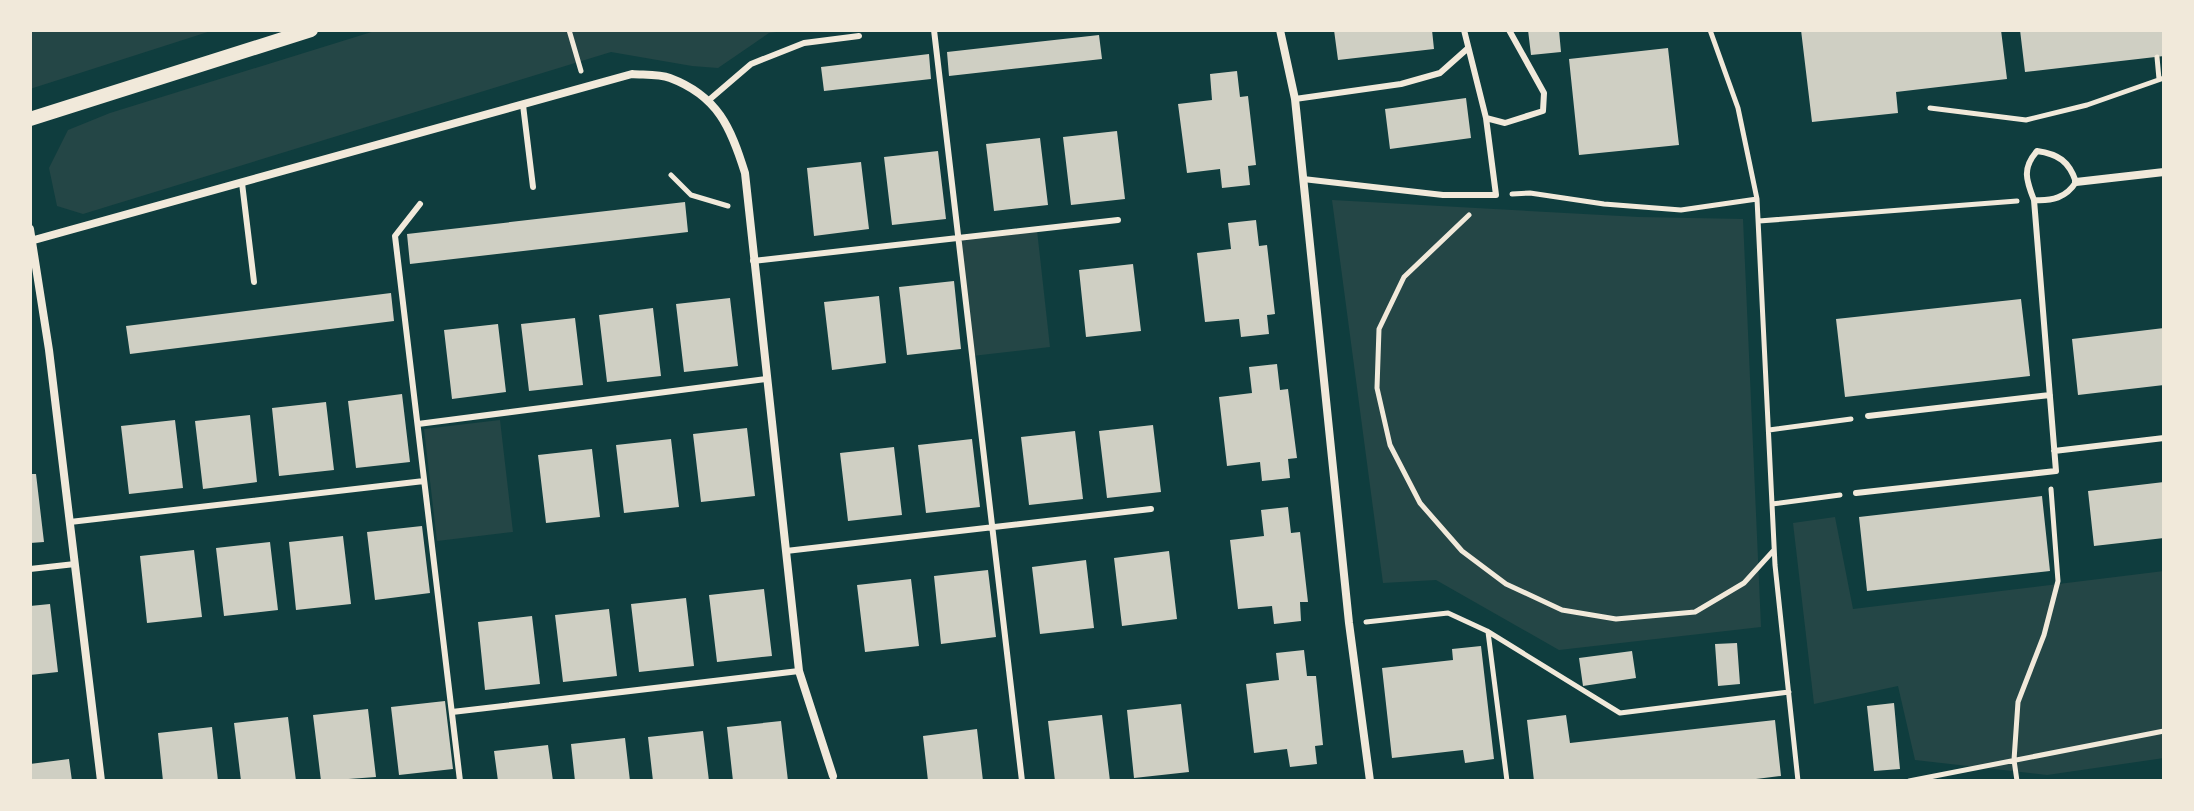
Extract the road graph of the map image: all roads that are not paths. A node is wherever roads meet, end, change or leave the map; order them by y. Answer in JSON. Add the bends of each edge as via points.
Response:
{"nodes":[{"id":1,"x":311,"y":30,"type":"edge"},
{"id":2,"x":934,"y":30,"type":"edge"},
{"id":3,"x":1280,"y":30,"type":"edge"},
{"id":4,"x":1464,"y":30,"type":"edge"},
{"id":5,"x":1509,"y":30,"type":"edge"},
{"id":6,"x":859,"y":36,"type":"dead end"},
{"id":7,"x":1467,"y":49,"type":"junction"},
{"id":8,"x":1295,"y":99,"type":"junction"},
{"id":9,"x":709,"y":100,"type":"junction"},
{"id":10,"x":523,"y":105,"type":"junction"},
{"id":11,"x":1486,"y":118,"type":"junction"},
{"id":12,"x":30,"y":119,"type":"edge"},
{"id":13,"x":2164,"y":172,"type":"edge"},
{"id":14,"x":1303,"y":179,"type":"junction"},
{"id":15,"x":2076,"y":182,"type":"junction"},
{"id":16,"x":242,"y":183,"type":"junction"},
{"id":17,"x":533,"y":187,"type":"dead end"},
{"id":18,"x":2034,"y":200,"type":"junction"},
{"id":19,"x":420,"y":204,"type":"dead end"},
{"id":20,"x":1118,"y":220,"type":"dead end"},
{"id":21,"x":30,"y":229,"type":"edge"},
{"id":22,"x":958,"y":239,"type":"junction"},
{"id":23,"x":34,"y":240,"type":"junction"},
{"id":24,"x":753,"y":261,"type":"junction"},
{"id":25,"x":254,"y":282,"type":"dead end"},
{"id":26,"x":766,"y":379,"type":"junction"},
{"id":27,"x":2050,"y":395,"type":"junction"},
{"id":28,"x":1868,"y":416,"type":"road end"},
{"id":29,"x":418,"y":424,"type":"junction"},
{"id":30,"x":2164,"y":438,"type":"edge"},
{"id":31,"x":2054,"y":451,"type":"junction"},
{"id":32,"x":424,"y":481,"type":"junction"},
{"id":33,"x":1856,"y":493,"type":"road end"},
{"id":34,"x":1151,"y":509,"type":"dead end"},
{"id":35,"x":70,"y":522,"type":"junction"},
{"id":36,"x":992,"y":527,"type":"junction"},
{"id":37,"x":786,"y":551,"type":"junction"},
{"id":38,"x":75,"y":564,"type":"junction"},
{"id":39,"x":30,"y":569,"type":"edge"},
{"id":40,"x":799,"y":671,"type":"junction"},
{"id":41,"x":452,"y":712,"type":"junction"},
{"id":42,"x":833,"y":778,"type":"edge"},
{"id":43,"x":101,"y":781,"type":"edge"},
{"id":44,"x":460,"y":781,"type":"edge"},
{"id":45,"x":1022,"y":781,"type":"edge"},
{"id":46,"x":1370,"y":781,"type":"edge"}],
"edges":[{"from":1,"to":12,"type":"street"},
{"from":2,"to":22,"type":"lane"},
{"from":3,"to":8,"type":"street"},
{"from":4,"to":7,"type":"lane"},
{"from":5,"to":11,"type":"lane","via":[[1544,93],[1543,111],[1505,123]]},
{"from":6,"to":9,"type":"lane","via":[[804,43],[751,64]]},
{"from":7,"to":8,"type":"lane","via":[[1440,73]]},
{"from":7,"to":11,"type":"lane"},
{"from":8,"to":14,"type":"street"},
{"from":9,"to":10,"type":"street","via":[[669,78],[632,74]]},
{"from":9,"to":24,"type":"street","via":[[733,132],[745,173]]},
{"from":10,"to":16,"type":"street"},
{"from":10,"to":17,"type":"lane"},
{"from":11,"to":14,"type":"lane","via":[[1496,195],[1443,195]]},
{"from":13,"to":15,"type":"street"},
{"from":14,"to":46,"type":"street"},
{"from":15,"to":18,"type":"lane","via":[[2070,192],[2049,201]]},
{"from":15,"to":18,"type":"lane","via":[[2063,159],[2037,151],[2025,169]]},
{"from":16,"to":23,"type":"street"},
{"from":16,"to":25,"type":"lane"},
{"from":18,"to":27,"type":"lane"},
{"from":19,"to":29,"type":"lane","via":[[395,236]]},
{"from":20,"to":22,"type":"lane"},
{"from":21,"to":23,"type":"street"},
{"from":22,"to":24,"type":"lane"},
{"from":22,"to":36,"type":"lane"},
{"from":23,"to":35,"type":"street"},
{"from":24,"to":26,"type":"street"},
{"from":26,"to":29,"type":"lane"},
{"from":26,"to":37,"type":"street"},
{"from":27,"to":28,"type":"lane"},
{"from":27,"to":31,"type":"lane"},
{"from":29,"to":32,"type":"lane"},
{"from":30,"to":31,"type":"lane"},
{"from":31,"to":33,"type":"lane","via":[[2056,471]]},
{"from":32,"to":35,"type":"lane"},
{"from":32,"to":41,"type":"lane"},
{"from":34,"to":36,"type":"lane"},
{"from":35,"to":38,"type":"street"},
{"from":36,"to":37,"type":"lane"},
{"from":36,"to":45,"type":"lane"},
{"from":37,"to":40,"type":"street"},
{"from":38,"to":39,"type":"lane"},
{"from":38,"to":43,"type":"street"},
{"from":40,"to":41,"type":"lane"},
{"from":40,"to":42,"type":"street"},
{"from":41,"to":44,"type":"lane"}]}
